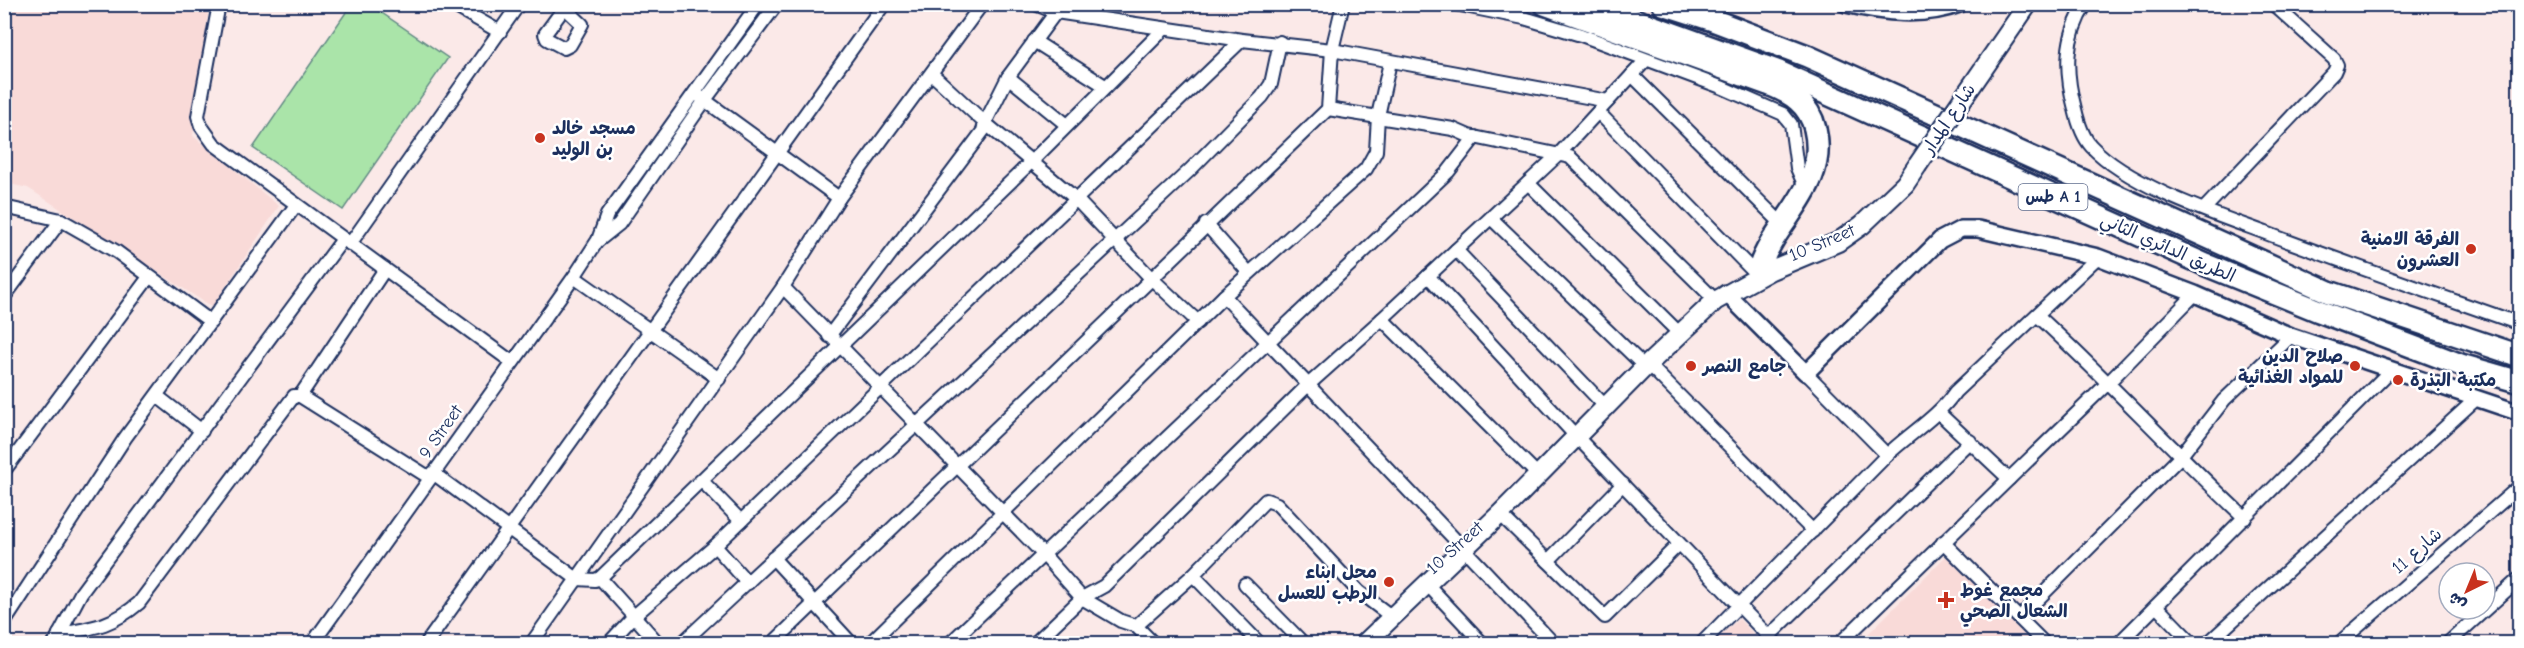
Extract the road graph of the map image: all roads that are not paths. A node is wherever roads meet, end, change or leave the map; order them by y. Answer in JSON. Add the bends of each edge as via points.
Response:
{"nodes":[{"id":1,"x":219,"y":4,"type":"edge"},
{"id":2,"x":451,"y":4,"type":"edge"},
{"id":3,"x":519,"y":4,"type":"edge"},
{"id":4,"x":758,"y":4,"type":"edge"},
{"id":5,"x":777,"y":4,"type":"edge"},
{"id":6,"x":884,"y":4,"type":"edge"},
{"id":7,"x":982,"y":4,"type":"edge"},
{"id":8,"x":1035,"y":4,"type":"edge"},
{"id":9,"x":1344,"y":4,"type":"edge"},
{"id":10,"x":1455,"y":4,"type":"edge"},
{"id":11,"x":1545,"y":4,"type":"edge"},
{"id":12,"x":1590,"y":4,"type":"edge"},
{"id":13,"x":1663,"y":4,"type":"edge"},
{"id":14,"x":1846,"y":4,"type":"edge"},
{"id":15,"x":1960,"y":4,"type":"edge"},
{"id":16,"x":2028,"y":4,"type":"edge"},
{"id":17,"x":2086,"y":4,"type":"edge"},
{"id":18,"x":2273,"y":4,"type":"edge"},
{"id":19,"x":1056,"y":12,"type":"junction"},
{"id":20,"x":1164,"y":29,"type":"junction"},
{"id":21,"x":500,"y":32,"type":"junction"},
{"id":22,"x":1242,"y":40,"type":"junction"},
{"id":23,"x":1034,"y":41,"type":"junction"},
{"id":24,"x":1280,"y":42,"type":"junction"},
{"id":25,"x":1332,"y":50,"type":"junction"},
{"id":26,"x":1646,"y":60,"type":"junction"},
{"id":27,"x":1390,"y":62,"type":"junction"},
{"id":28,"x":932,"y":74,"type":"junction"},
{"id":29,"x":1632,"y":75,"type":"junction"},
{"id":30,"x":1008,"y":77,"type":"junction"},
{"id":31,"x":1105,"y":86,"type":"junction"},
{"id":32,"x":694,"y":92,"type":"junction"},
{"id":33,"x":705,"y":100,"type":"junction"},
{"id":34,"x":1608,"y":101,"type":"junction"},
{"id":35,"x":1328,"y":109,"type":"junction"},
{"id":36,"x":1598,"y":112,"type":"junction"},
{"id":37,"x":1378,"y":116,"type":"junction"},
{"id":38,"x":985,"y":123,"type":"junction"},
{"id":39,"x":1067,"y":125,"type":"junction"},
{"id":40,"x":1475,"y":137,"type":"junction"},
{"id":41,"x":778,"y":154,"type":"junction"},
{"id":42,"x":1558,"y":155,"type":"junction"},
{"id":43,"x":1031,"y":162,"type":"junction"},
{"id":44,"x":1528,"y":183,"type":"junction"},
{"id":45,"x":1806,"y":190,"type":"junction"},
{"id":46,"x":839,"y":198,"type":"junction"},
{"id":47,"x":1075,"y":198,"type":"junction"},
{"id":48,"x":296,"y":205,"type":"junction"},
{"id":49,"x":4,"y":207,"type":"edge"},
{"id":50,"x":2204,"y":209,"type":"junction"},
{"id":51,"x":1491,"y":218,"type":"junction"},
{"id":52,"x":61,"y":220,"type":"junction"},
{"id":53,"x":1206,"y":224,"type":"junction"},
{"id":54,"x":1783,"y":225,"type":"junction"},
{"id":55,"x":1862,"y":225,"type":"junction"},
{"id":56,"x":1115,"y":238,"type":"junction"},
{"id":57,"x":598,"y":240,"type":"junction"},
{"id":58,"x":347,"y":242,"type":"junction"},
{"id":59,"x":1456,"y":250,"type":"junction"},
{"id":60,"x":2098,"y":257,"type":"junction"},
{"id":61,"x":385,"y":269,"type":"junction"},
{"id":62,"x":1756,"y":271,"type":"junction"},
{"id":63,"x":1249,"y":273,"type":"junction"},
{"id":64,"x":1428,"y":276,"type":"junction"},
{"id":65,"x":149,"y":277,"type":"junction"},
{"id":66,"x":574,"y":278,"type":"junction"},
{"id":67,"x":1150,"y":278,"type":"junction"},
{"id":68,"x":783,"y":287,"type":"junction"},
{"id":69,"x":2195,"y":294,"type":"junction"},
{"id":70,"x":1719,"y":295,"type":"junction"},
{"id":71,"x":1224,"y":296,"type":"junction"},
{"id":72,"x":4,"y":297,"type":"edge"},
{"id":73,"x":2037,"y":315,"type":"junction"},
{"id":74,"x":1382,"y":319,"type":"junction"},
{"id":75,"x":211,"y":322,"type":"junction"},
{"id":76,"x":1198,"y":322,"type":"junction"},
{"id":77,"x":2520,"y":324,"type":"edge"},
{"id":78,"x":651,"y":330,"type":"junction"},
{"id":79,"x":1676,"y":330,"type":"junction"},
{"id":80,"x":830,"y":336,"type":"junction"},
{"id":81,"x":2291,"y":336,"type":"junction"},
{"id":82,"x":1268,"y":342,"type":"junction"},
{"id":83,"x":842,"y":347,"type":"junction"},
{"id":84,"x":2520,"y":356,"type":"edge"},
{"id":85,"x":512,"y":362,"type":"junction"},
{"id":86,"x":1645,"y":364,"type":"junction"},
{"id":87,"x":2390,"y":371,"type":"junction"},
{"id":88,"x":1806,"y":373,"type":"junction"},
{"id":89,"x":719,"y":379,"type":"junction"},
{"id":90,"x":2110,"y":381,"type":"junction"},
{"id":91,"x":2520,"y":382,"type":"edge"},
{"id":92,"x":1308,"y":384,"type":"junction"},
{"id":93,"x":880,"y":387,"type":"junction"},
{"id":94,"x":157,"y":396,"type":"junction"},
{"id":95,"x":300,"y":396,"type":"junction"},
{"id":96,"x":2475,"y":399,"type":"junction"},
{"id":97,"x":1604,"y":405,"type":"junction"},
{"id":98,"x":1938,"y":412,"type":"junction"},
{"id":99,"x":2520,"y":413,"type":"edge"},
{"id":100,"x":916,"y":424,"type":"junction"},
{"id":101,"x":202,"y":431,"type":"junction"},
{"id":102,"x":1576,"y":435,"type":"junction"},
{"id":103,"x":1970,"y":441,"type":"junction"},
{"id":104,"x":1887,"y":455,"type":"junction"},
{"id":105,"x":2180,"y":457,"type":"junction"},
{"id":106,"x":958,"y":467,"type":"junction"},
{"id":107,"x":4,"y":471,"type":"edge"},
{"id":108,"x":1535,"y":472,"type":"junction"},
{"id":109,"x":432,"y":476,"type":"junction"},
{"id":110,"x":2008,"y":479,"type":"junction"},
{"id":111,"x":702,"y":481,"type":"junction"},
{"id":112,"x":1623,"y":484,"type":"junction"},
{"id":113,"x":2520,"y":486,"type":"edge"},
{"id":114,"x":1002,"y":514,"type":"junction"},
{"id":115,"x":1500,"y":514,"type":"junction"},
{"id":116,"x":2245,"y":518,"type":"junction"},
{"id":117,"x":741,"y":521,"type":"junction"},
{"id":118,"x":510,"y":527,"type":"junction"},
{"id":119,"x":1813,"y":531,"type":"junction"},
{"id":120,"x":1943,"y":542,"type":"junction"},
{"id":121,"x":1679,"y":544,"type":"junction"},
{"id":122,"x":714,"y":546,"type":"junction"},
{"id":123,"x":1460,"y":546,"type":"junction"},
{"id":124,"x":1044,"y":555,"type":"junction"},
{"id":125,"x":773,"y":558,"type":"junction"},
{"id":126,"x":1548,"y":561,"type":"junction"},
{"id":127,"x":1193,"y":574,"type":"junction"},
{"id":128,"x":600,"y":578,"type":"junction"},
{"id":129,"x":2520,"y":578,"type":"edge"},
{"id":130,"x":577,"y":579,"type":"junction"},
{"id":131,"x":748,"y":583,"type":"junction"},
{"id":132,"x":1426,"y":583,"type":"junction"},
{"id":133,"x":1245,"y":584,"type":"dead end"},
{"id":134,"x":1082,"y":598,"type":"junction"},
{"id":135,"x":815,"y":604,"type":"junction"},
{"id":136,"x":1740,"y":606,"type":"junction"},
{"id":137,"x":2156,"y":606,"type":"junction"},
{"id":138,"x":1388,"y":615,"type":"junction"},
{"id":139,"x":634,"y":616,"type":"junction"},
{"id":140,"x":2019,"y":618,"type":"junction"},
{"id":141,"x":4,"y":622,"type":"edge"},
{"id":142,"x":1136,"y":626,"type":"junction"},
{"id":143,"x":1773,"y":640,"type":"edge"},
{"id":144,"x":56,"y":641,"type":"edge"},
{"id":145,"x":312,"y":644,"type":"edge"},
{"id":146,"x":426,"y":644,"type":"edge"},
{"id":147,"x":531,"y":644,"type":"edge"},
{"id":148,"x":608,"y":644,"type":"edge"},
{"id":149,"x":659,"y":644,"type":"edge"},
{"id":150,"x":681,"y":644,"type":"edge"},
{"id":151,"x":772,"y":644,"type":"edge"},
{"id":152,"x":852,"y":644,"type":"edge"},
{"id":153,"x":869,"y":644,"type":"edge"},
{"id":154,"x":949,"y":644,"type":"edge"},
{"id":155,"x":1034,"y":644,"type":"edge"},
{"id":156,"x":1154,"y":644,"type":"edge"},
{"id":157,"x":1260,"y":644,"type":"edge"},
{"id":158,"x":1304,"y":644,"type":"edge"},
{"id":159,"x":1353,"y":644,"type":"edge"},
{"id":160,"x":1364,"y":644,"type":"edge"},
{"id":161,"x":1483,"y":644,"type":"edge"},
{"id":162,"x":1554,"y":644,"type":"edge"},
{"id":163,"x":1701,"y":644,"type":"edge"},
{"id":164,"x":1839,"y":644,"type":"edge"},
{"id":165,"x":2045,"y":644,"type":"edge"},
{"id":166,"x":2118,"y":644,"type":"edge"},
{"id":167,"x":2193,"y":644,"type":"edge"},
{"id":168,"x":2207,"y":644,"type":"edge"},
{"id":169,"x":2338,"y":644,"type":"edge"},
{"id":170,"x":2447,"y":644,"type":"edge"}],
"edges":[{"from":1,"to":48,"type":"street","via":[[200,99],[201,126],[214,144]]},
{"from":2,"to":21,"type":"street"},
{"from":3,"to":21,"type":"street"},
{"from":4,"to":32,"type":"street","name":"9 Street"},
{"from":5,"to":33,"type":"street","name":"9 Street"},
{"from":6,"to":41,"type":"street"},
{"from":7,"to":28,"type":"street"},
{"from":8,"to":19,"type":"street"},
{"from":9,"to":25,"type":"street"},
{"from":10,"to":26,"type":"street","via":[[1524,18]]},
{"from":11,"to":45,"type":"highway","via":[[1786,90],[1801,101],[1812,117],[1818,156]]},
{"from":12,"to":91,"type":"highway","name":"الطريق الدائري الثاني","number":"طس A 1","via":[[1779,72],[2278,295],[2461,365]]},
{"from":13,"to":84,"type":"highway","name":"الطريق الدائري الثاني","number":"طس A 1","via":[[1807,56],[2329,292]]},
{"from":14,"to":15,"type":"street","via":[[1897,13],[1928,12]]},
{"from":16,"to":55,"type":"main road","name":"شارع المدار","bridge":true,"via":[[1905,184]]},
{"from":17,"to":50,"type":"street","via":[[2072,32],[2067,62],[2084,137],[2100,154],[2129,173]]},
{"from":18,"to":50,"type":"street","via":[[2337,65]]},
{"from":19,"to":20,"type":"street"},
{"from":19,"to":23,"type":"street"},
{"from":20,"to":22,"type":"street"},
{"from":20,"to":31,"type":"street"},
{"from":21,"to":58,"type":"street"},
{"from":22,"to":24,"type":"street"},
{"from":22,"to":47,"type":"street"},
{"from":23,"to":30,"type":"street"},
{"from":23,"to":31,"type":"street"},
{"from":24,"to":25,"type":"street"},
{"from":24,"to":56,"type":"street","via":[[1271,84],[1263,97]]},
{"from":25,"to":27,"type":"street"},
{"from":25,"to":35,"type":"street"},
{"from":26,"to":29,"type":"street"},
{"from":26,"to":45,"type":"street","via":[[1721,87],[1788,118],[1797,168]]},
{"from":27,"to":34,"type":"street"},
{"from":27,"to":37,"type":"street"},
{"from":28,"to":38,"type":"street"},
{"from":28,"to":46,"type":"street"},
{"from":29,"to":34,"type":"street"},
{"from":29,"to":54,"type":"street"},
{"from":30,"to":38,"type":"street"},
{"from":30,"to":39,"type":"street"},
{"from":31,"to":39,"type":"street"},
{"from":32,"to":33,"type":"street"},
{"from":32,"to":57,"type":"street","name":"9 Street","via":[[607,215]]},
{"from":33,"to":41,"type":"street"},
{"from":33,"to":57,"type":"street","name":"9 Street","via":[[619,224]]},
{"from":34,"to":36,"type":"street"},
{"from":35,"to":37,"type":"street"},
{"from":35,"to":53,"type":"street"},
{"from":36,"to":42,"type":"street"},
{"from":36,"to":62,"type":"street"},
{"from":37,"to":40,"type":"street","via":[[1453,129]]},
{"from":37,"to":63,"type":"street","via":[[1376,151],[1366,169]]},
{"from":38,"to":43,"type":"street"},
{"from":38,"to":80,"type":"street","via":[[983,131]]},
{"from":39,"to":43,"type":"street"},
{"from":40,"to":42,"type":"street"},
{"from":40,"to":82,"type":"street","via":[[1448,172]]},
{"from":41,"to":46,"type":"street"},
{"from":41,"to":78,"type":"street"},
{"from":42,"to":44,"type":"street"},
{"from":42,"to":70,"type":"street","via":[[1570,157]]},
{"from":43,"to":47,"type":"street"},
{"from":43,"to":83,"type":"street"},
{"from":44,"to":51,"type":"street"},
{"from":44,"to":79,"type":"street"},
{"from":45,"to":54,"type":"highway"},
{"from":46,"to":68,"type":"street"},
{"from":47,"to":56,"type":"street"},
{"from":47,"to":93,"type":"street"},
{"from":48,"to":58,"type":"street"},
{"from":48,"to":75,"type":"street"},
{"from":49,"to":52,"type":"street"},
{"from":50,"to":77,"type":"street"},
{"from":51,"to":59,"type":"street"},
{"from":51,"to":86,"type":"street"},
{"from":52,"to":65,"type":"street","via":[[117,252]]},
{"from":52,"to":72,"type":"street"},
{"from":53,"to":63,"type":"street"},
{"from":53,"to":67,"type":"street"},
{"from":54,"to":62,"type":"highway"},
{"from":55,"to":62,"type":"main road","name":"10 Street"},
{"from":55,"to":70,"type":"main road","name":"10 Street","via":[[1838,242]]},
{"from":56,"to":67,"type":"street"},
{"from":56,"to":100,"type":"street"},
{"from":57,"to":66,"type":"street","name":"9 Street"},
{"from":58,"to":61,"type":"street"},
{"from":58,"to":101,"type":"street"},
{"from":59,"to":64,"type":"street"},
{"from":59,"to":97,"type":"street"},
{"from":60,"to":69,"type":"street"},
{"from":60,"to":73,"type":"street"},
{"from":60,"to":88,"type":"street","via":[[1978,229],[1960,229],[1924,254]]},
{"from":61,"to":85,"type":"street"},
{"from":61,"to":95,"type":"street"},
{"from":62,"to":70,"type":"main road","name":"10 Street"},
{"from":63,"to":71,"type":"street"},
{"from":64,"to":74,"type":"street"},
{"from":64,"to":102,"type":"street"},
{"from":65,"to":75,"type":"street"},
{"from":65,"to":107,"type":"street"},
{"from":66,"to":78,"type":"street"},
{"from":66,"to":85,"type":"street","name":"9 Street"},
{"from":67,"to":76,"type":"street"},
{"from":67,"to":106,"type":"street"},
{"from":68,"to":80,"type":"street"},
{"from":68,"to":89,"type":"street"},
{"from":69,"to":81,"type":"street"},
{"from":69,"to":90,"type":"street"},
{"from":70,"to":79,"type":"main road","name":"10 Street"},
{"from":70,"to":86,"type":"main road","name":"10 Street"},
{"from":70,"to":88,"type":"street"},
{"from":71,"to":76,"type":"street"},
{"from":71,"to":82,"type":"street"},
{"from":73,"to":90,"type":"street"},
{"from":73,"to":98,"type":"street"},
{"from":74,"to":92,"type":"street"},
{"from":74,"to":108,"type":"street"},
{"from":75,"to":94,"type":"street"},
{"from":76,"to":114,"type":"street"},
{"from":78,"to":89,"type":"street"},
{"from":78,"to":118,"type":"street"},
{"from":79,"to":86,"type":"main road","name":"10 Street"},
{"from":80,"to":83,"type":"street"},
{"from":81,"to":87,"type":"street"},
{"from":81,"to":105,"type":"street","via":[[2224,400]]},
{"from":82,"to":92,"type":"street"},
{"from":82,"to":124,"type":"street"},
{"from":83,"to":93,"type":"street"},
{"from":83,"to":111,"type":"street"},
{"from":85,"to":109,"type":"street","name":"9 Street"},
{"from":86,"to":97,"type":"main road","name":"10 Street"},
{"from":86,"to":102,"type":"main road","name":"10 Street"},
{"from":86,"to":119,"type":"street"},
{"from":87,"to":96,"type":"street"},
{"from":87,"to":116,"type":"street"},
{"from":88,"to":104,"type":"street"},
{"from":89,"to":130,"type":"street"},
{"from":90,"to":105,"type":"street"},
{"from":90,"to":110,"type":"street"},
{"from":92,"to":123,"type":"street"},
{"from":92,"to":134,"type":"street","via":[[1104,586]]},
{"from":93,"to":100,"type":"street"},
{"from":93,"to":117,"type":"street"},
{"from":94,"to":101,"type":"street"},
{"from":94,"to":141,"type":"street"},
{"from":95,"to":109,"type":"street"},
{"from":95,"to":144,"type":"street","via":[[294,396],[139,603],[103,626]]},
{"from":96,"to":99,"type":"street"},
{"from":96,"to":168,"type":"street"},
{"from":97,"to":102,"type":"main road","name":"10 Street"},
{"from":98,"to":103,"type":"street"},
{"from":98,"to":104,"type":"street"},
{"from":100,"to":106,"type":"street"},
{"from":100,"to":125,"type":"street"},
{"from":101,"to":144,"type":"street","via":[[81,593]]},
{"from":102,"to":108,"type":"main road","name":"10 Street"},
{"from":102,"to":112,"type":"street"},
{"from":102,"to":115,"type":"main road","name":"10 Street"},
{"from":103,"to":110,"type":"street"},
{"from":103,"to":143,"type":"street"},
{"from":104,"to":119,"type":"street"},
{"from":105,"to":116,"type":"street"},
{"from":105,"to":140,"type":"street"},
{"from":106,"to":114,"type":"street"},
{"from":106,"to":135,"type":"street"},
{"from":108,"to":123,"type":"main road","name":"10 Street"},
{"from":109,"to":118,"type":"street"},
{"from":109,"to":145,"type":"street","name":"9 Street"},
{"from":110,"to":120,"type":"street"},
{"from":111,"to":117,"type":"street"},
{"from":111,"to":128,"type":"street"},
{"from":112,"to":121,"type":"street"},
{"from":112,"to":126,"type":"street"},
{"from":113,"to":169,"type":"street","name":"شارع 11"},
{"from":114,"to":124,"type":"street"},
{"from":114,"to":153,"type":"street"},
{"from":115,"to":123,"type":"main road","name":"10 Street"},
{"from":115,"to":126,"type":"street"},
{"from":116,"to":137,"type":"street"},
{"from":117,"to":122,"type":"street"},
{"from":118,"to":130,"type":"street"},
{"from":118,"to":146,"type":"street"},
{"from":119,"to":136,"type":"street"},
{"from":120,"to":140,"type":"street"},
{"from":120,"to":164,"type":"street"},
{"from":121,"to":126,"type":"street","via":[[1605,618]]},
{"from":121,"to":136,"type":"street"},
{"from":122,"to":131,"type":"street"},
{"from":122,"to":139,"type":"street"},
{"from":123,"to":132,"type":"main road","name":"10 Street"},
{"from":123,"to":138,"type":"main road","name":"10 Street"},
{"from":123,"to":162,"type":"street"},
{"from":124,"to":134,"type":"street"},
{"from":124,"to":154,"type":"street"},
{"from":125,"to":131,"type":"street"},
{"from":125,"to":135,"type":"street"},
{"from":127,"to":138,"type":"street","via":[[1266,500],[1277,504],[1359,592]]},
{"from":127,"to":142,"type":"street"},
{"from":127,"to":157,"type":"street"},
{"from":128,"to":130,"type":"street"},
{"from":128,"to":139,"type":"street"},
{"from":129,"to":170,"type":"street"},
{"from":130,"to":147,"type":"street"},
{"from":131,"to":150,"type":"street"},
{"from":132,"to":138,"type":"main road","name":"10 Street"},
{"from":132,"to":161,"type":"street"},
{"from":133,"to":158,"type":"street"},
{"from":134,"to":142,"type":"street"},
{"from":134,"to":155,"type":"street"},
{"from":135,"to":151,"type":"street"},
{"from":135,"to":152,"type":"street"},
{"from":136,"to":143,"type":"street"},
{"from":136,"to":163,"type":"street"},
{"from":137,"to":166,"type":"street"},
{"from":137,"to":167,"type":"street"},
{"from":138,"to":159,"type":"main road","name":"10 Street"},
{"from":138,"to":160,"type":"main road","name":"10 Street"},
{"from":139,"to":148,"type":"street"},
{"from":139,"to":149,"type":"street"},
{"from":140,"to":165,"type":"street"},
{"from":142,"to":156,"type":"street"}]}
